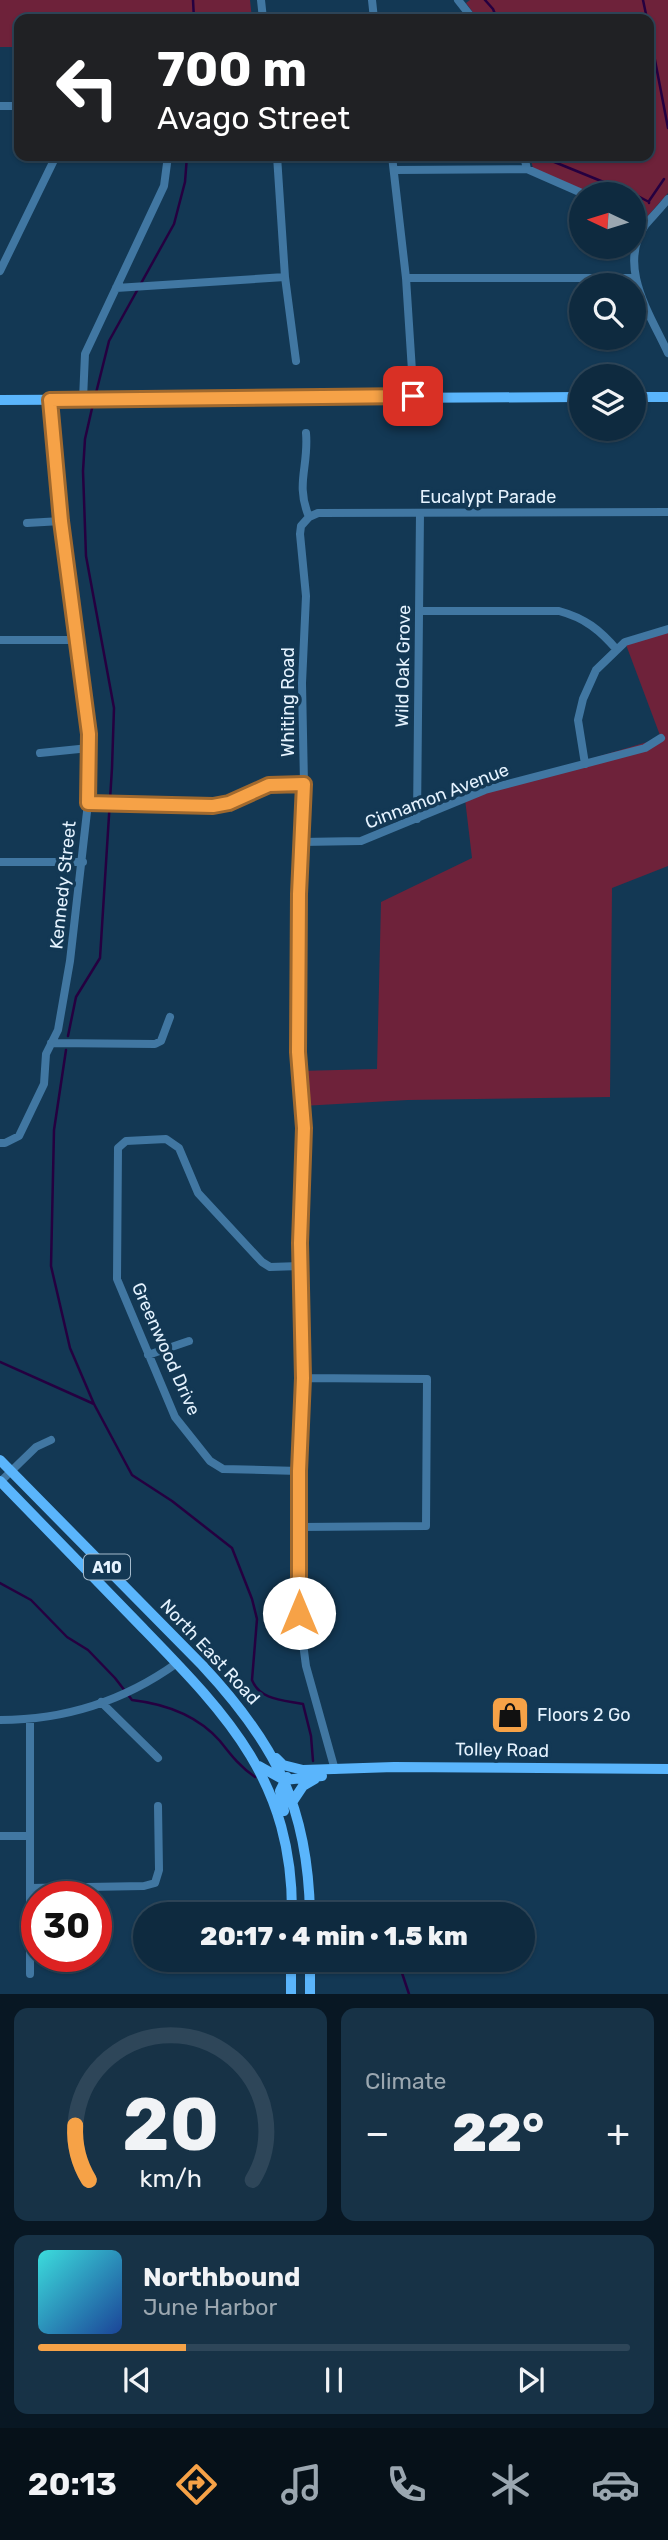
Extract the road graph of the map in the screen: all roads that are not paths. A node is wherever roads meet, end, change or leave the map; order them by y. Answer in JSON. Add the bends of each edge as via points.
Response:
{"nodes":[{"id":1,"x":458,"y":0,"type":"edge"},
{"id":2,"x":469,"y":14,"type":"edge"},
{"id":3,"x":55,"y":161,"type":"edge"},
{"id":4,"x":167,"y":161,"type":"edge"},
{"id":5,"x":278,"y":161,"type":"edge"},
{"id":6,"x":393,"y":161,"type":"edge"},
{"id":7,"x":525,"y":161,"type":"edge"},
{"id":8,"x":527,"y":169,"type":"junction"},
{"id":9,"x":395,"y":170,"type":"junction"},
{"id":10,"x":569,"y":187,"type":"edge"},
{"id":11,"x":668,"y":200,"type":"edge"},
{"id":12,"x":646,"y":224,"type":"edge"},
{"id":13,"x":0,"y":271,"type":"edge"},
{"id":14,"x":285,"y":277,"type":"junction"},
{"id":15,"x":406,"y":278,"type":"junction"},
{"id":16,"x":569,"y":278,"type":"edge"},
{"id":17,"x":116,"y":288,"type":"junction"},
{"id":18,"x":646,"y":303,"type":"edge"},
{"id":19,"x":668,"y":352,"type":"edge"},
{"id":20,"x":296,"y":361,"type":"dead end"},
{"id":21,"x":412,"y":371,"type":"dead end"},
{"id":22,"x":569,"y":397,"type":"edge"},
{"id":23,"x":646,"y":397,"type":"edge"},
{"id":24,"x":668,"y":397,"type":"edge"},
{"id":25,"x":91,"y":399,"type":"junction"},
{"id":26,"x":0,"y":400,"type":"edge"},
{"id":27,"x":50,"y":400,"type":"junction"},
{"id":28,"x":306,"y":433,"type":"dead end"},
{"id":29,"x":668,"y":512,"type":"edge"},
{"id":30,"x":420,"y":513,"type":"junction"},
{"id":31,"x":309,"y":517,"type":"junction"},
{"id":32,"x":61,"y":521,"type":"junction"},
{"id":33,"x":27,"y":523,"type":"dead end"},
{"id":34,"x":419,"y":611,"type":"junction"},
{"id":35,"x":668,"y":629,"type":"edge"},
{"id":36,"x":0,"y":640,"type":"edge"},
{"id":37,"x":77,"y":640,"type":"junction"},
{"id":38,"x":617,"y":650,"type":"junction"},
{"id":39,"x":661,"y":738,"type":"dead end"},
{"id":40,"x":89,"y":748,"type":"junction"},
{"id":41,"x":40,"y":753,"type":"dead end"},
{"id":42,"x":585,"y":764,"type":"junction"},
{"id":43,"x":304,"y":784,"type":"junction"},
{"id":44,"x":88,"y":803,"type":"junction"},
{"id":45,"x":417,"y":819,"type":"junction"},
{"id":46,"x":301,"y":842,"type":"junction"},
{"id":47,"x":0,"y":862,"type":"edge"},
{"id":48,"x":83,"y":862,"type":"junction"},
{"id":49,"x":170,"y":1017,"type":"dead end"},
{"id":50,"x":51,"y":1043,"type":"junction"},
{"id":51,"x":0,"y":1143,"type":"edge"},
{"id":52,"x":300,"y":1266,"type":"junction"},
{"id":53,"x":189,"y":1341,"type":"dead end"},
{"id":54,"x":148,"y":1355,"type":"junction"},
{"id":55,"x":303,"y":1378,"type":"junction"},
{"id":56,"x":51,"y":1440,"type":"dead end"},
{"id":57,"x":0,"y":1460,"type":"edge"},
{"id":58,"x":10,"y":1470,"type":"junction"},
{"id":59,"x":299,"y":1471,"type":"junction"},
{"id":60,"x":0,"y":1481,"type":"edge"},
{"id":61,"x":300,"y":1527,"type":"junction"},
{"id":62,"x":168,"y":1630,"type":"junction"},
{"id":63,"x":177,"y":1663,"type":"junction"},
{"id":64,"x":202,"y":1665,"type":"junction"},
{"id":65,"x":101,"y":1702,"type":"junction"},
{"id":66,"x":0,"y":1720,"type":"edge"},
{"id":67,"x":30,"y":1720,"type":"junction"},
{"id":68,"x":270,"y":1751,"type":"junction"},
{"id":69,"x":158,"y":1758,"type":"dead end"},
{"id":70,"x":257,"y":1765,"type":"junction"},
{"id":71,"x":668,"y":1769,"type":"edge"},
{"id":72,"x":303,"y":1770,"type":"junction"},
{"id":73,"x":335,"y":1770,"type":"junction"},
{"id":74,"x":322,"y":1776,"type":"junction"},
{"id":75,"x":284,"y":1780,"type":"junction"},
{"id":76,"x":293,"y":1801,"type":"junction"},
{"id":77,"x":158,"y":1806,"type":"dead end"},
{"id":78,"x":284,"y":1835,"type":"junction"},
{"id":79,"x":0,"y":1836,"type":"edge"},
{"id":80,"x":30,"y":1836,"type":"junction"},
{"id":81,"x":30,"y":1881,"type":"edge"},
{"id":82,"x":112,"y":1887,"type":"edge"},
{"id":83,"x":292,"y":1902,"type":"edge"},
{"id":84,"x":309,"y":1902,"type":"edge"},
{"id":85,"x":291,"y":1972,"type":"edge"},
{"id":86,"x":310,"y":1972,"type":"edge"},
{"id":87,"x":291,"y":1994,"type":"edge"},
{"id":88,"x":310,"y":1994,"type":"edge"}],
"edges":[{"from":1,"to":2,"type":"street"},
{"from":3,"to":13,"type":"street"},
{"from":4,"to":17,"type":"street","via":[[164,186]]},
{"from":5,"to":14,"type":"street"},
{"from":6,"to":9,"type":"street"},
{"from":7,"to":8,"type":"street"},
{"from":8,"to":9,"type":"street"},
{"from":8,"to":10,"type":"street"},
{"from":9,"to":15,"type":"street"},
{"from":11,"to":12,"type":"street"},
{"from":14,"to":17,"type":"street"},
{"from":14,"to":20,"type":"street"},
{"from":15,"to":16,"type":"street"},
{"from":15,"to":21,"type":"street"},
{"from":17,"to":25,"type":"street","via":[[85,354]]},
{"from":18,"to":19,"type":"street"},
{"from":22,"to":25,"type":"main road"},
{"from":23,"to":24,"type":"main road"},
{"from":25,"to":27,"type":"main road"},
{"from":26,"to":27,"type":"main road"},
{"from":27,"to":32,"type":"street","name":"Kennedy Street"},
{"from":28,"to":31,"type":"street","name":"Whiting Road","via":[[301,492]]},
{"from":29,"to":30,"type":"street","name":"Eucalypt Parade"},
{"from":30,"to":31,"type":"street","name":"Eucalypt Parade","via":[[318,513]]},
{"from":30,"to":34,"type":"street","name":"Wild Oak Grove"},
{"from":31,"to":43,"type":"street","name":"Whiting Road","via":[[300,534],[306,596]]},
{"from":32,"to":33,"type":"street"},
{"from":32,"to":37,"type":"street","name":"Kennedy Street"},
{"from":34,"to":38,"type":"street","via":[[559,611],[580,617],[601,631]]},
{"from":34,"to":45,"type":"street","name":"Wild Oak Grove"},
{"from":35,"to":38,"type":"street","via":[[625,642]]},
{"from":36,"to":37,"type":"street"},
{"from":37,"to":40,"type":"street","name":"Kennedy Street"},
{"from":38,"to":42,"type":"street","via":[[596,670],[583,699],[578,720]]},
{"from":39,"to":42,"type":"street","name":"Cinnamon Avenue","via":[[645,748]]},
{"from":40,"to":41,"type":"street"},
{"from":40,"to":44,"type":"street","name":"Kennedy Street"},
{"from":42,"to":45,"type":"street","name":"Cinnamon Avenue","via":[[485,790]]},
{"from":43,"to":44,"type":"street","via":[[269,785],[213,806]]},
{"from":43,"to":46,"type":"street","name":"Whiting Road"},
{"from":44,"to":48,"type":"street","name":"Kennedy Street"},
{"from":45,"to":46,"type":"street","name":"Cinnamon Avenue","via":[[361,841]]},
{"from":46,"to":52,"type":"street","name":"Whiting Road","via":[[298,1052],[304,1128]]},
{"from":47,"to":48,"type":"street"},
{"from":48,"to":50,"type":"street","name":"Kennedy Street","via":[[71,961],[58,1030]]},
{"from":49,"to":50,"type":"street","via":[[161,1041],[155,1044]]},
{"from":50,"to":51,"type":"street","name":"Kennedy Street","via":[[37,1102],[19,1136]]},
{"from":52,"to":54,"type":"street","name":"Greenwood Drive","via":[[270,1267],[262,1262],[198,1193],[179,1148],[166,1139],[126,1141],[117,1153],[117,1279]]},
{"from":52,"to":55,"type":"street","name":"Whiting Road"},
{"from":53,"to":54,"type":"street"},
{"from":54,"to":59,"type":"street","name":"Greenwood Drive","via":[[175,1418],[210,1461],[223,1469]]},
{"from":55,"to":59,"type":"street","name":"Whiting Road"},
{"from":55,"to":61,"type":"street","via":[[427,1379],[426,1527]]},
{"from":56,"to":58,"type":"street"},
{"from":57,"to":58,"type":"main road","name":"North East Road","number":"A10"},
{"from":58,"to":60,"type":"street"},
{"from":58,"to":62,"type":"main road","name":"North East Road","number":"A10"},
{"from":59,"to":61,"type":"street","name":"Whiting Road"},
{"from":60,"to":63,"type":"main road","name":"North East Road","number":"A10"},
{"from":61,"to":73,"type":"street","name":"Whiting Road","via":[[299,1613],[306,1666]]},
{"from":62,"to":63,"type":"main road"},
{"from":62,"to":64,"type":"main road","name":"North East Road","number":"A10"},
{"from":63,"to":64,"type":"main road"},
{"from":63,"to":65,"type":"street"},
{"from":63,"to":70,"type":"main road","name":"North East Road","number":"A10","via":[[226,1718]]},
{"from":64,"to":68,"type":"main road","name":"North East Road","number":"A10"},
{"from":65,"to":67,"type":"street","via":[[80,1711]]},
{"from":65,"to":69,"type":"street"},
{"from":66,"to":67,"type":"street"},
{"from":67,"to":80,"type":"street"},
{"from":68,"to":72,"type":"main road","via":[[283,1765]]},
{"from":68,"to":75,"type":"main road","name":"North East Road","number":"A10"},
{"from":70,"to":75,"type":"main road"},
{"from":70,"to":78,"type":"main road","name":"North East Road","number":"A10"},
{"from":71,"to":73,"type":"main road","name":"Tolley Road"},
{"from":72,"to":73,"type":"main road","name":"Tolley Road"},
{"from":72,"to":75,"type":"main road"},
{"from":73,"to":74,"type":"main road"},
{"from":74,"to":75,"type":"main road"},
{"from":74,"to":76,"type":"main road","via":[[303,1786]]},
{"from":75,"to":76,"type":"main road","name":"North East Road","number":"A10"},
{"from":75,"to":78,"type":"main road","via":[[280,1796]]},
{"from":76,"to":84,"type":"main road","name":"North East Road","number":"A10","via":[[303,1839]]},
{"from":77,"to":82,"type":"street","via":[[155,1883]]},
{"from":78,"to":83,"type":"main road","name":"North East Road","number":"A10"},
{"from":79,"to":80,"type":"street"},
{"from":80,"to":81,"type":"street"},
{"from":85,"to":87,"type":"main road"},
{"from":86,"to":88,"type":"main road"}]}
